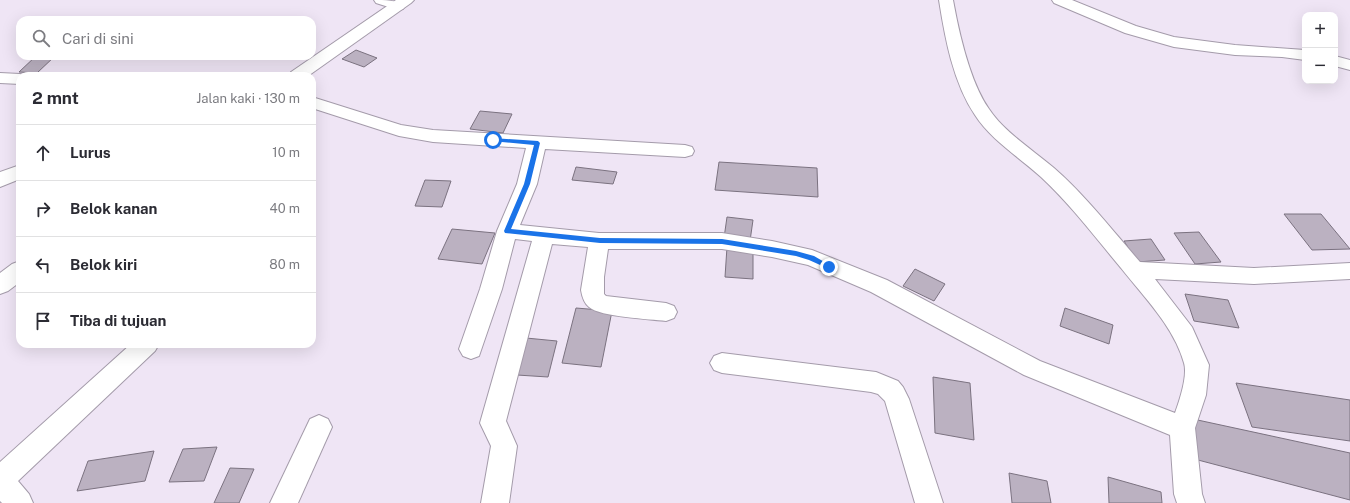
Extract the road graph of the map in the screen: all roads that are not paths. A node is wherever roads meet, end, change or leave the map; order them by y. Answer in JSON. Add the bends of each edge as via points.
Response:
{"nodes":[{"id":1,"x":381,"y":0,"type":"edge"},
{"id":2,"x":946,"y":0,"type":"edge"},
{"id":3,"x":1059,"y":0,"type":"edge"},
{"id":4,"x":402,"y":3,"type":"edge"},
{"id":5,"x":1302,"y":54,"type":"edge"},
{"id":6,"x":1338,"y":62,"type":"edge"},
{"id":7,"x":1350,"y":65,"type":"edge"},
{"id":8,"x":303,"y":72,"type":"edge"},
{"id":9,"x":0,"y":78,"type":"edge"},
{"id":10,"x":16,"y":79,"type":"edge"},
{"id":11,"x":316,"y":103,"type":"edge"},
{"id":12,"x":538,"y":143,"type":"junction"},
{"id":13,"x":685,"y":151,"type":"dead end"},
{"id":14,"x":16,"y":173,"type":"edge"},
{"id":15,"x":0,"y":180,"type":"edge"},
{"id":16,"x":507,"y":231,"type":"junction"},
{"id":17,"x":544,"y":235,"type":"junction"},
{"id":18,"x":600,"y":241,"type":"junction"},
{"id":19,"x":1136,"y":270,"type":"junction"},
{"id":20,"x":1350,"y":271,"type":"edge"},
{"id":21,"x":16,"y":273,"type":"edge"},
{"id":22,"x":0,"y":285,"type":"edge"},
{"id":23,"x":666,"y":312,"type":"dead end"},
{"id":24,"x":143,"y":348,"type":"edge"},
{"id":25,"x":471,"y":349,"type":"dead end"},
{"id":26,"x":722,"y":363,"type":"dead end"},
{"id":27,"x":319,"y":427,"type":"dead end"},
{"id":28,"x":1182,"y":428,"type":"junction"},
{"id":29,"x":0,"y":480,"type":"edge"},
{"id":30,"x":19,"y":503,"type":"edge"},
{"id":31,"x":284,"y":503,"type":"edge"},
{"id":32,"x":495,"y":503,"type":"edge"},
{"id":33,"x":929,"y":503,"type":"edge"},
{"id":34,"x":1191,"y":503,"type":"edge"}],
"edges":[{"from":1,"to":4,"type":"street"},
{"from":2,"to":19,"type":"street","via":[[958,55],[971,94],[982,114],[1081,206]]},
{"from":3,"to":5,"type":"street","via":[[1150,36],[1199,46]]},
{"from":4,"to":8,"type":"main road"},
{"from":6,"to":7,"type":"street"},
{"from":9,"to":10,"type":"street"},
{"from":11,"to":12,"type":"street","via":[[399,130],[433,136]]},
{"from":12,"to":13,"type":"street"},
{"from":12,"to":16,"type":"street","via":[[527,184]]},
{"from":14,"to":15,"type":"street"},
{"from":16,"to":17,"type":"street"},
{"from":16,"to":25,"type":"street"},
{"from":17,"to":18,"type":"street"},
{"from":17,"to":32,"type":"street","via":[[493,423],[504,446]]},
{"from":18,"to":23,"type":"street","via":[[592,287],[594,298],[602,304]]},
{"from":18,"to":28,"type":"street","via":[[722,241],[812,258],[879,286],[1032,368]]},
{"from":19,"to":20,"type":"street","via":[[1254,276]]},
{"from":19,"to":28,"type":"street","via":[[1184,334],[1196,365],[1194,395]]},
{"from":21,"to":22,"type":"main road"},
{"from":24,"to":29,"type":"street"},
{"from":26,"to":33,"type":"street","via":[[888,385],[897,399]]},
{"from":27,"to":31,"type":"street"},
{"from":28,"to":34,"type":"street"},
{"from":29,"to":30,"type":"street"}]}
